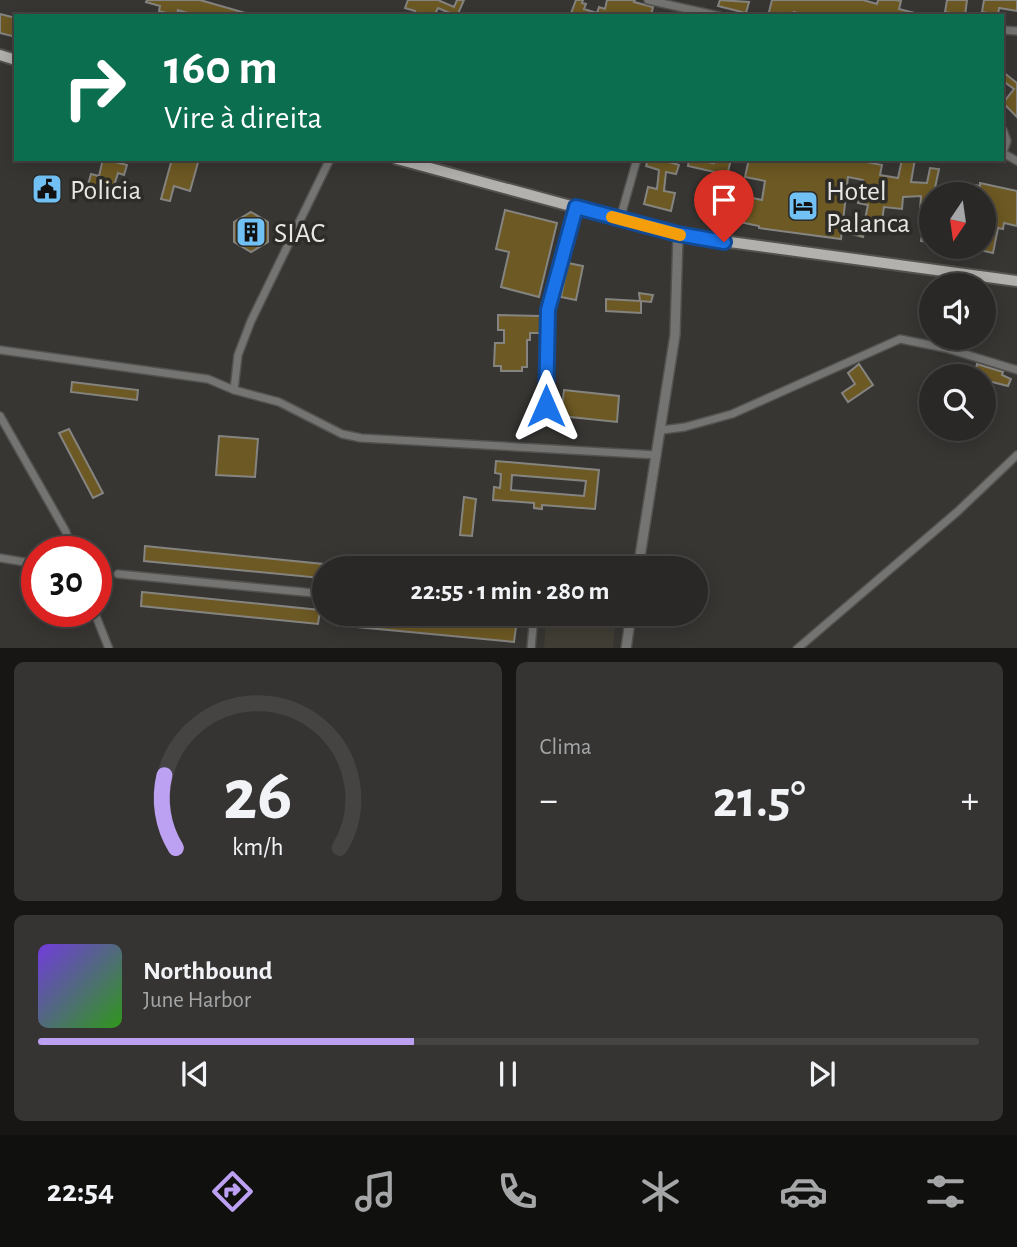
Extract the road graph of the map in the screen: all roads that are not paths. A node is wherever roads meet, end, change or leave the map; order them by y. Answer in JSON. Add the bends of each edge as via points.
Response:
{"nodes":[{"id":1,"x":648,"y":0,"type":"edge"},
{"id":2,"x":710,"y":14,"type":"edge"},
{"id":3,"x":1004,"y":133,"type":"edge"},
{"id":4,"x":1004,"y":150,"type":"edge"},
{"id":5,"x":329,"y":161,"type":"edge"},
{"id":6,"x":404,"y":161,"type":"edge"},
{"id":7,"x":636,"y":161,"type":"edge"},
{"id":8,"x":576,"y":207,"type":"junction"},
{"id":9,"x":620,"y":219,"type":"junction"},
{"id":10,"x":678,"y":234,"type":"junction"},
{"id":11,"x":1017,"y":281,"type":"edge"},
{"id":12,"x":0,"y":350,"type":"edge"},
{"id":13,"x":1017,"y":370,"type":"edge"},
{"id":14,"x":234,"y":390,"type":"junction"},
{"id":15,"x":546,"y":406,"type":"dead end"},
{"id":16,"x":0,"y":416,"type":"edge"},
{"id":17,"x":662,"y":430,"type":"junction"},
{"id":18,"x":1017,"y":454,"type":"edge"},
{"id":19,"x":657,"y":455,"type":"junction"},
{"id":20,"x":67,"y":536,"type":"edge"},
{"id":21,"x":640,"y":556,"type":"edge"},
{"id":22,"x":0,"y":558,"type":"edge"},
{"id":23,"x":21,"y":561,"type":"edge"},
{"id":24,"x":118,"y":574,"type":"dead end"},
{"id":25,"x":312,"y":593,"type":"edge"},
{"id":26,"x":533,"y":626,"type":"edge"},
{"id":27,"x":629,"y":626,"type":"edge"},
{"id":28,"x":100,"y":627,"type":"edge"},
{"id":29,"x":109,"y":648,"type":"edge"},
{"id":30,"x":531,"y":648,"type":"edge"},
{"id":31,"x":626,"y":648,"type":"edge"},
{"id":32,"x":798,"y":648,"type":"edge"}],
"edges":[{"from":1,"to":2,"type":"street"},
{"from":3,"to":4,"type":"street"},
{"from":5,"to":14,"type":"street","via":[[251,321],[238,355]]},
{"from":6,"to":8,"type":"main road"},
{"from":7,"to":9,"type":"street"},
{"from":8,"to":9,"type":"main road"},
{"from":8,"to":15,"type":"street","via":[[548,310]]},
{"from":9,"to":10,"type":"main road"},
{"from":10,"to":11,"type":"main road"},
{"from":10,"to":17,"type":"street","via":[[675,335]]},
{"from":12,"to":14,"type":"street","via":[[197,377]]},
{"from":13,"to":17,"type":"street","via":[[900,339],[732,414]]},
{"from":14,"to":19,"type":"street","via":[[279,401],[342,434],[361,438]]},
{"from":16,"to":20,"type":"street"},
{"from":17,"to":19,"type":"street"},
{"from":18,"to":32,"type":"street","via":[[957,512]]},
{"from":19,"to":21,"type":"street"},
{"from":22,"to":23,"type":"street"},
{"from":24,"to":25,"type":"street"},
{"from":26,"to":30,"type":"street"},
{"from":27,"to":31,"type":"street"},
{"from":28,"to":29,"type":"street"}]}
